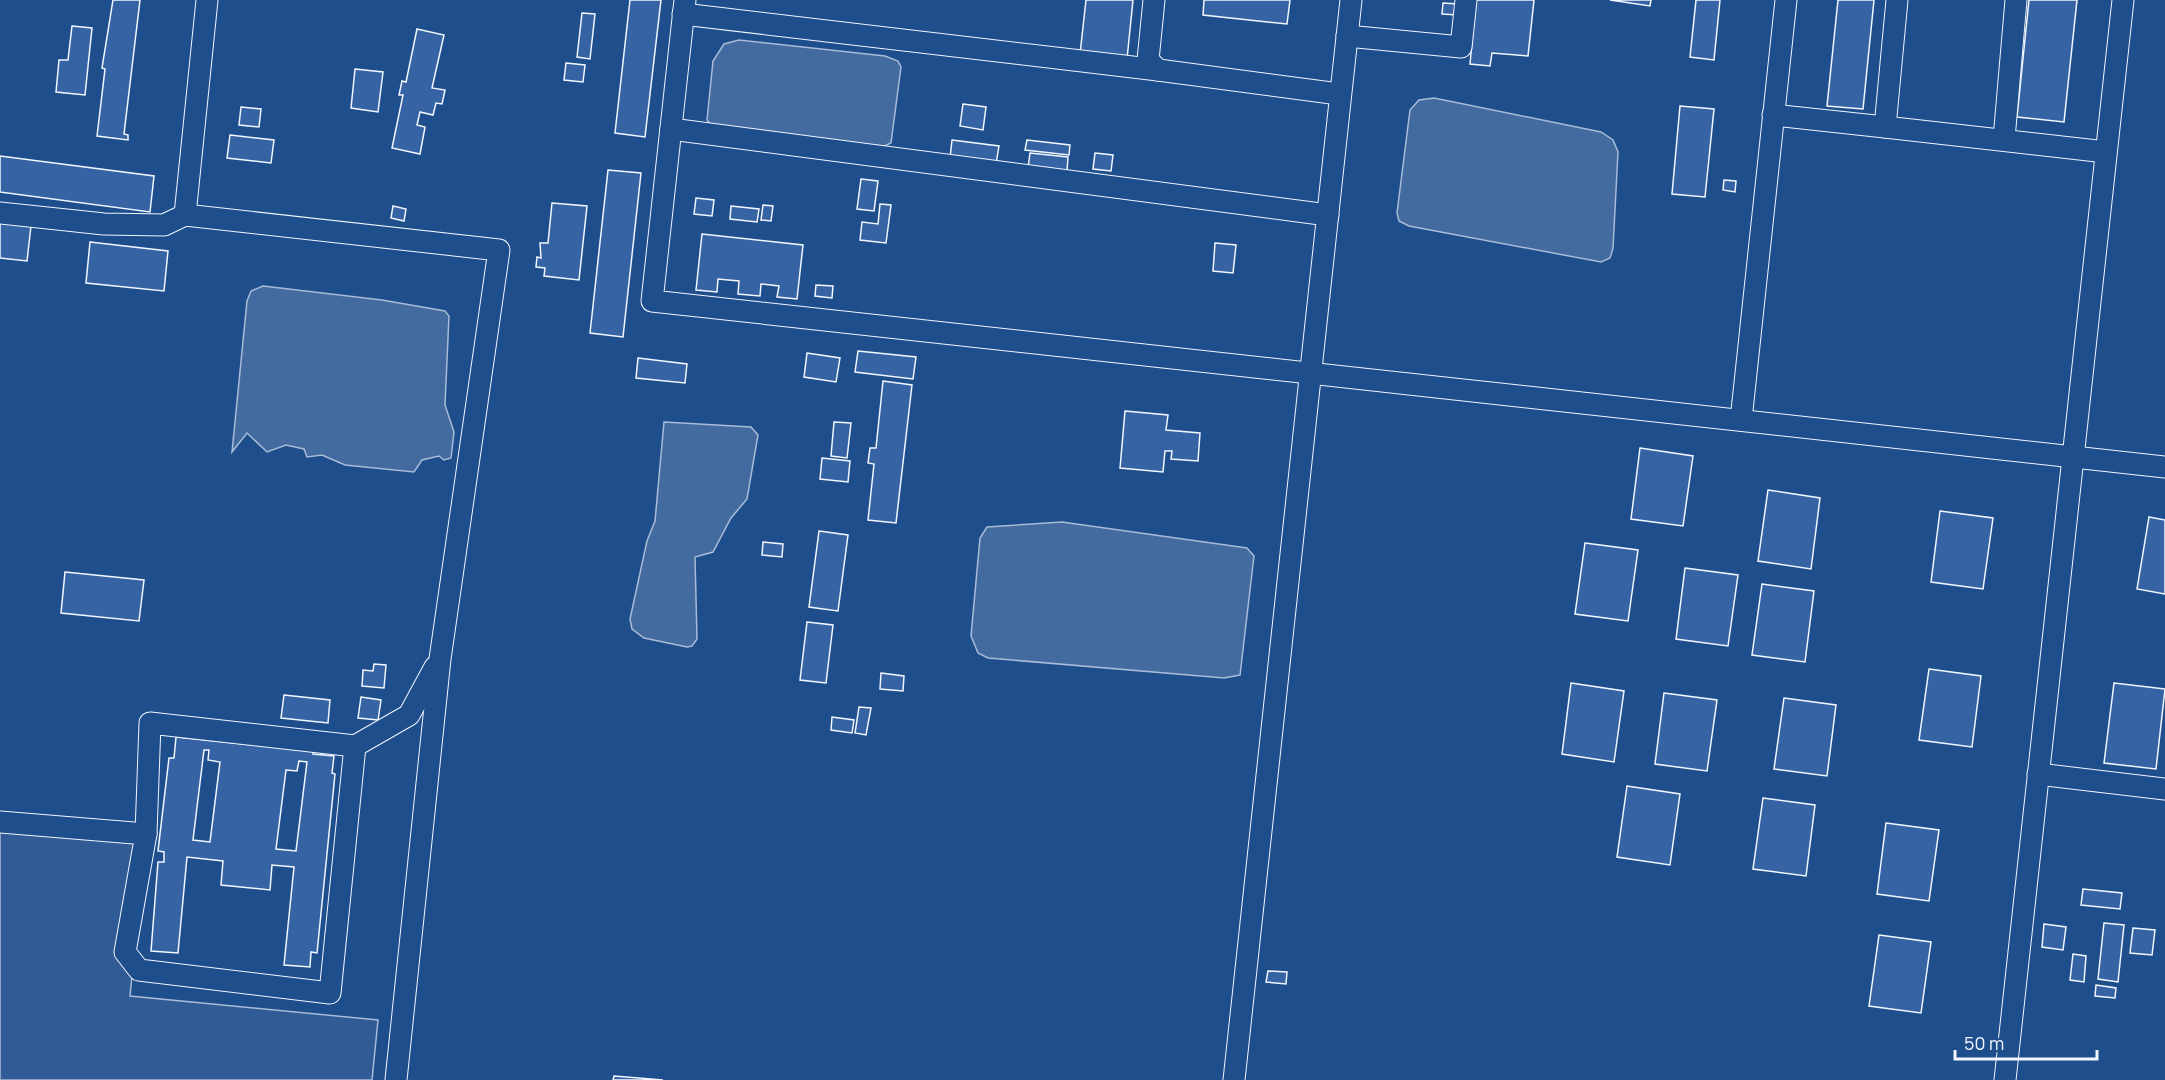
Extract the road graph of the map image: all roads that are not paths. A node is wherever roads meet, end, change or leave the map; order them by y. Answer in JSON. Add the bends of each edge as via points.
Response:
{"nodes":[{"id":1,"x":207,"y":0,"type":"edge"},
{"id":2,"x":1154,"y":0,"type":"edge"},
{"id":3,"x":1351,"y":0,"type":"edge"},
{"id":4,"x":1466,"y":0,"type":"edge"},
{"id":5,"x":1786,"y":0,"type":"edge"},
{"id":6,"x":1897,"y":0,"type":"edge"},
{"id":7,"x":2016,"y":0,"type":"edge"},
{"id":8,"x":2123,"y":0,"type":"edge"},
{"id":9,"x":684,"y":7,"type":"edge"},
{"id":10,"x":1347,"y":36,"type":"junction"},
{"id":11,"x":1158,"y":70,"type":"junction"},
{"id":12,"x":1339,"y":94,"type":"junction"},
{"id":13,"x":1773,"y":115,"type":"junction"},
{"id":14,"x":1885,"y":127,"type":"junction"},
{"id":15,"x":671,"y":129,"type":"junction"},
{"id":16,"x":2004,"y":139,"type":"junction"},
{"id":17,"x":2106,"y":152,"type":"junction"},
{"id":18,"x":0,"y":213,"type":"edge"},
{"id":19,"x":185,"y":215,"type":"junction"},
{"id":20,"x":1328,"y":215,"type":"junction"},
{"id":21,"x":1311,"y":373,"type":"junction"},
{"id":22,"x":1741,"y":420,"type":"junction"},
{"id":23,"x":2073,"y":456,"type":"junction"},
{"id":24,"x":2165,"y":467,"type":"edge"},
{"id":25,"x":440,"y":659,"type":"junction"},
{"id":26,"x":355,"y":746,"type":"junction"},
{"id":27,"x":2038,"y":774,"type":"junction"},
{"id":28,"x":2165,"y":789,"type":"edge"},
{"id":29,"x":0,"y":822,"type":"edge"},
{"id":30,"x":146,"y":834,"type":"junction"},
{"id":31,"x":396,"y":1080,"type":"edge"},
{"id":32,"x":1234,"y":1080,"type":"edge"},
{"id":33,"x":2005,"y":1080,"type":"edge"}],
"edges":[{"from":1,"to":19,"type":"street"},
{"from":2,"to":11,"type":"street","via":[[1148,60]]},
{"from":3,"to":10,"type":"street"},
{"from":4,"to":10,"type":"street","via":[[1461,47]]},
{"from":5,"to":13,"type":"street"},
{"from":6,"to":14,"type":"street"},
{"from":7,"to":16,"type":"street"},
{"from":8,"to":17,"type":"street"},
{"from":9,"to":11,"type":"street"},
{"from":9,"to":15,"type":"street"},
{"from":10,"to":12,"type":"street"},
{"from":11,"to":12,"type":"street"},
{"from":12,"to":20,"type":"street"},
{"from":13,"to":14,"type":"street"},
{"from":13,"to":22,"type":"street"},
{"from":14,"to":16,"type":"street"},
{"from":15,"to":20,"type":"street"},
{"from":15,"to":21,"type":"street","via":[[652,301]]},
{"from":16,"to":17,"type":"street"},
{"from":17,"to":23,"type":"street"},
{"from":18,"to":19,"type":"street","via":[[104,224],[164,225]]},
{"from":19,"to":25,"type":"street","via":[[500,250]]},
{"from":20,"to":21,"type":"street"},
{"from":21,"to":22,"type":"street"},
{"from":21,"to":32,"type":"street"},
{"from":22,"to":23,"type":"street"},
{"from":23,"to":24,"type":"street"},
{"from":23,"to":27,"type":"street"},
{"from":25,"to":26,"type":"street","via":[[409,715]]},
{"from":25,"to":31,"type":"street"},
{"from":26,"to":30,"type":"street","via":[[150,723]]},
{"from":26,"to":30,"type":"street","via":[[330,993],[139,970],[124,952]]},
{"from":27,"to":28,"type":"street"},
{"from":27,"to":33,"type":"street"},
{"from":29,"to":30,"type":"street"}]}
